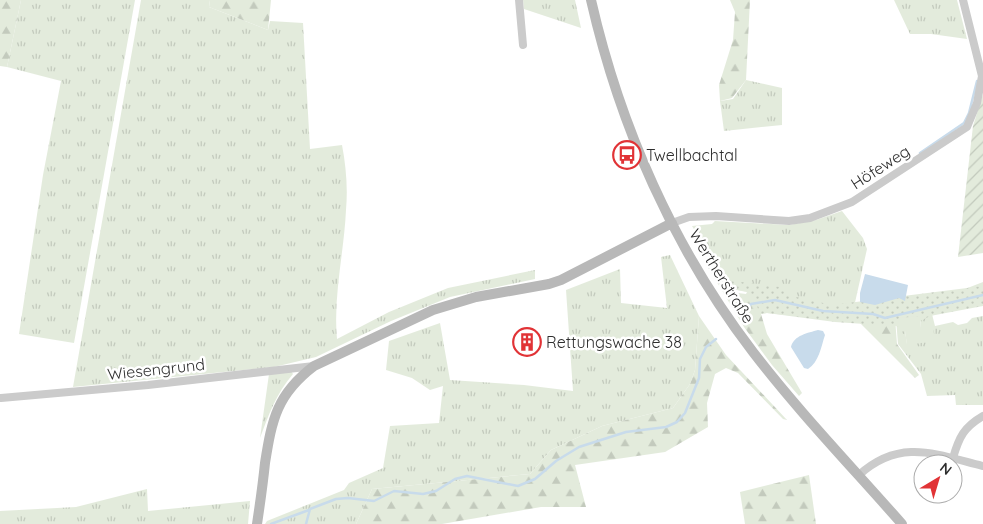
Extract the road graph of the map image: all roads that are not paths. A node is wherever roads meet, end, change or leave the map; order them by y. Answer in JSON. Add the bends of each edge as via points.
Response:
{"nodes":[{"id":1,"x":519,"y":0,"type":"edge"},
{"id":2,"x":591,"y":0,"type":"edge"},
{"id":3,"x":963,"y":0,"type":"edge"},
{"id":4,"x":523,"y":45,"type":"dead end"},
{"id":5,"x":672,"y":223,"type":"junction"},
{"id":6,"x":314,"y":366,"type":"junction"},
{"id":7,"x":1,"y":398,"type":"edge"},
{"id":8,"x":983,"y":416,"type":"edge"},
{"id":9,"x":934,"y":454,"type":"edge"},
{"id":10,"x":954,"y":454,"type":"edge"},
{"id":11,"x":963,"y":461,"type":"edge"},
{"id":12,"x":983,"y":466,"type":"edge"},
{"id":13,"x":858,"y":476,"type":"junction"},
{"id":14,"x":257,"y":524,"type":"edge"},
{"id":15,"x":902,"y":524,"type":"edge"}],
"edges":[{"from":1,"to":4,"type":"street"},
{"from":2,"to":5,"type":"main road","name":"Wertherstraße","via":[[620,102]]},
{"from":3,"to":5,"type":"street","name":"Höfeweg","via":[[982,76],[977,103],[967,127],[852,202],[810,218],[789,221],[695,216]]},
{"from":5,"to":6,"type":"main road","via":[[561,280],[476,297],[433,310]]},
{"from":5,"to":13,"type":"main road","name":"Wertherstraße","via":[[713,295],[752,351]]},
{"from":6,"to":7,"type":"street","name":"Wiesengrund"},
{"from":6,"to":14,"type":"main road","via":[[289,389],[273,418]]},
{"from":8,"to":10,"type":"street","via":[[962,433]]},
{"from":9,"to":13,"type":"street","via":[[889,455]]},
{"from":11,"to":12,"type":"street"},
{"from":13,"to":15,"type":"main road","name":"Wertherstraße"}]}
